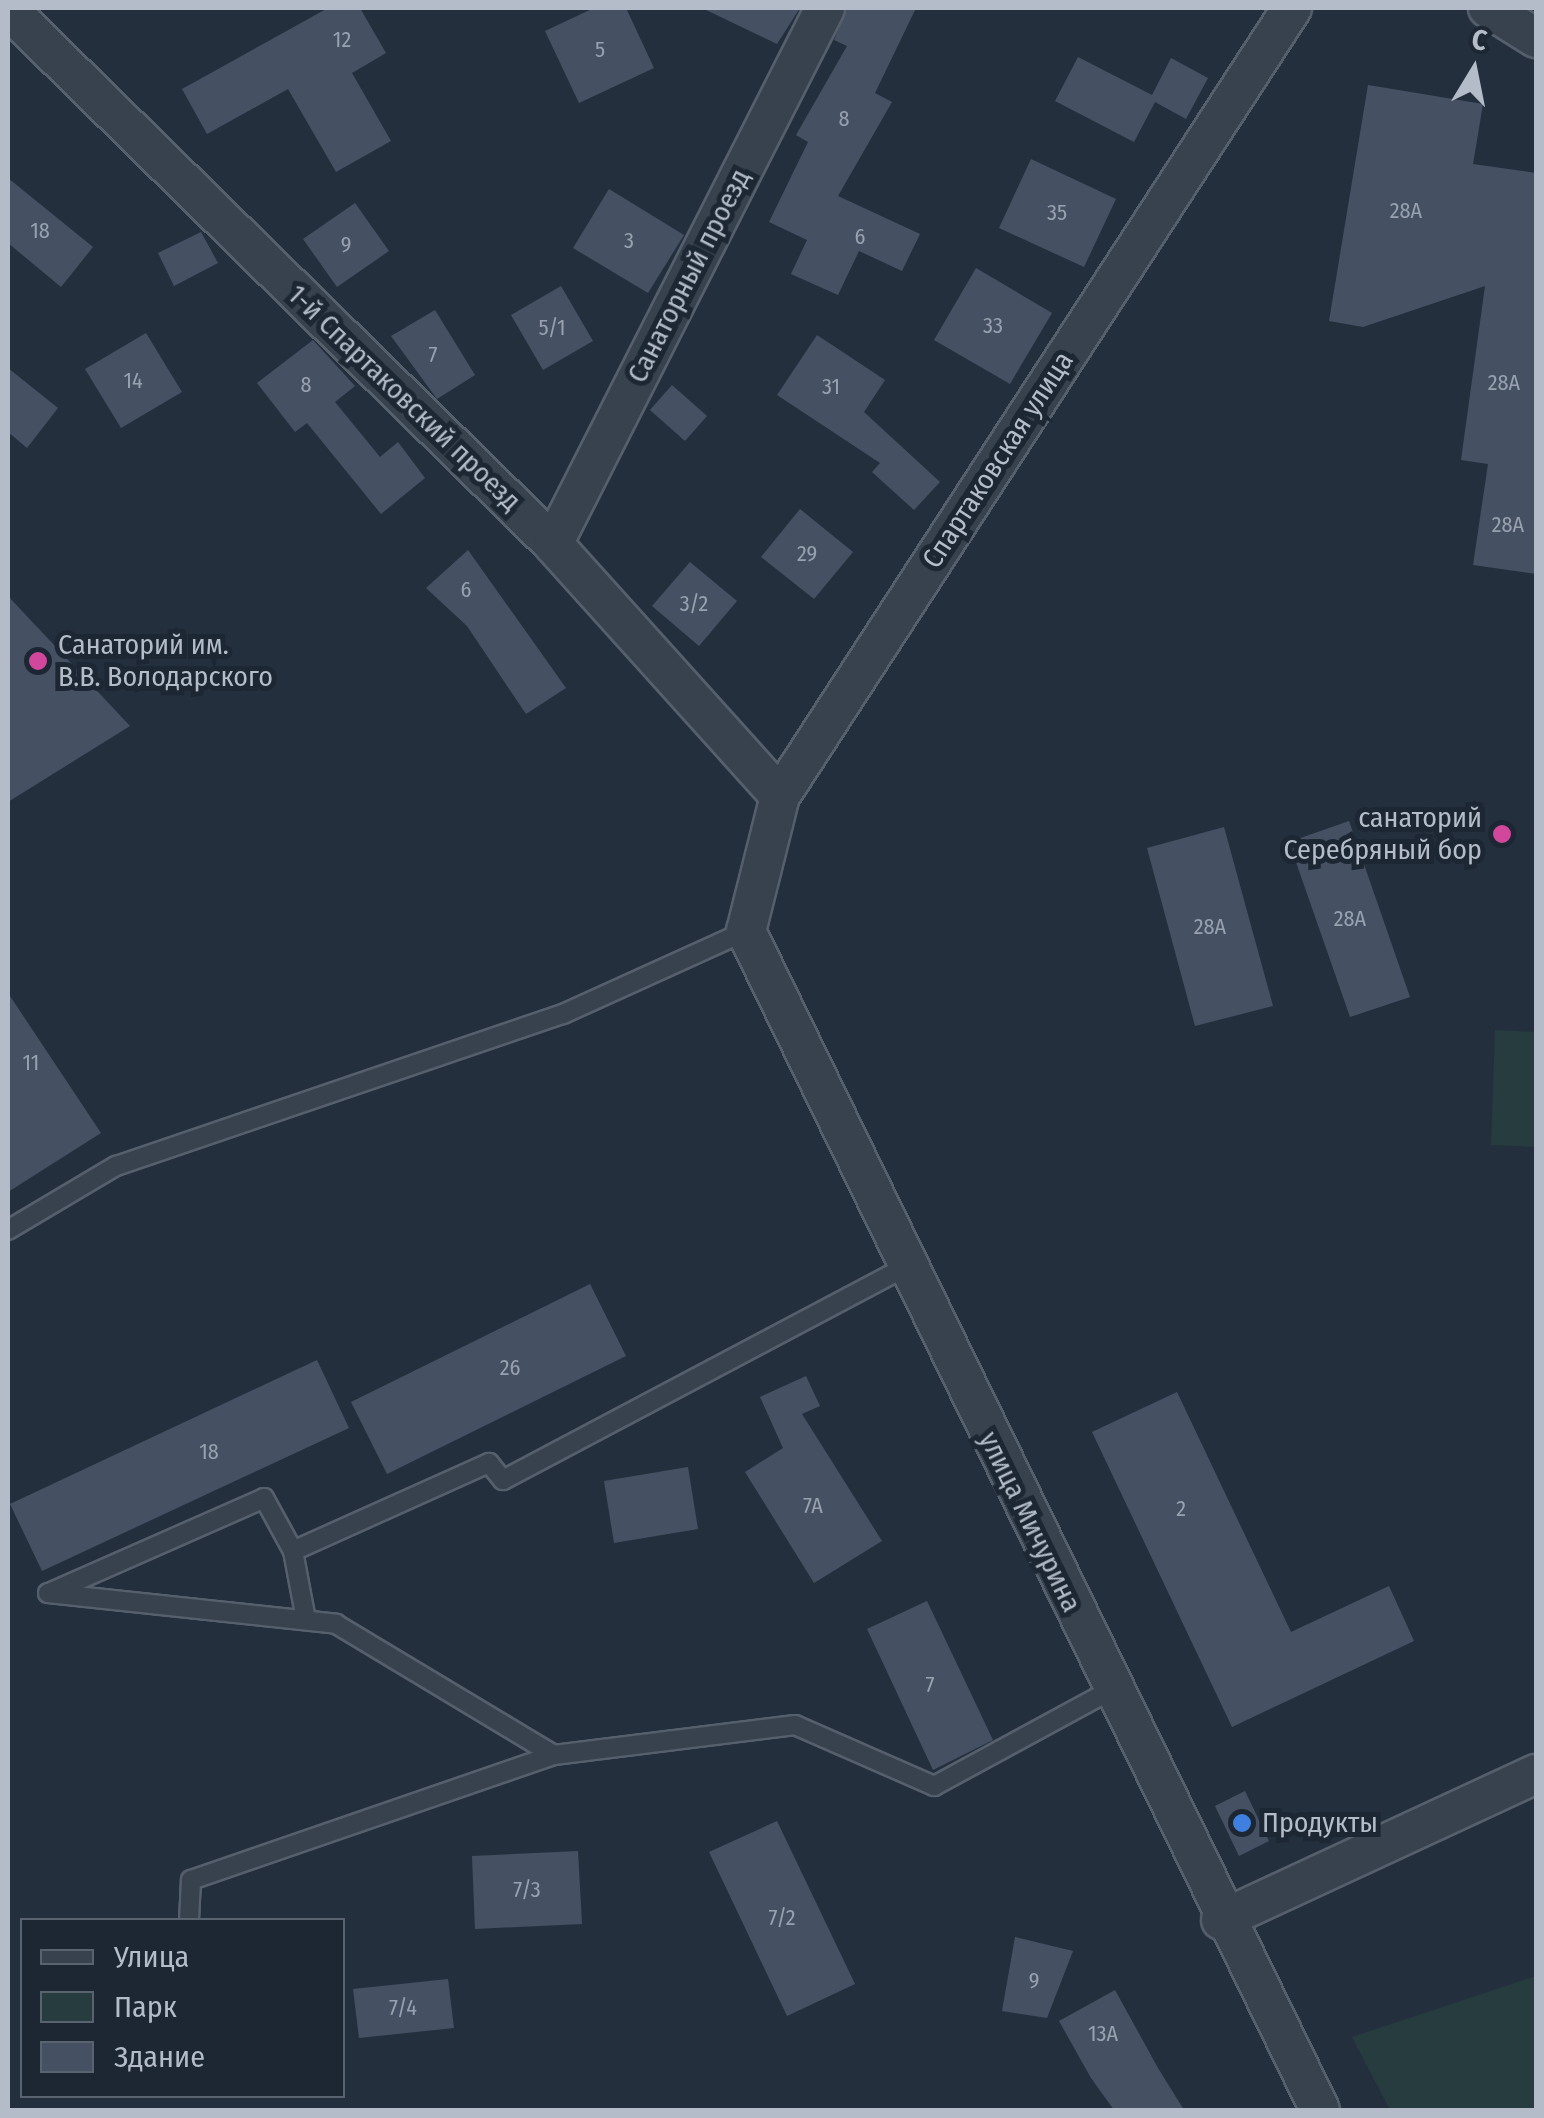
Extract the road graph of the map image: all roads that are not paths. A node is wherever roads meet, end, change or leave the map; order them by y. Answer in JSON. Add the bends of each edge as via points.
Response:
{"nodes":[{"id":1,"x":825,"y":8,"type":"edge"},
{"id":2,"x":1292,"y":8,"type":"edge"},
{"id":3,"x":1488,"y":8,"type":"edge"},
{"id":4,"x":15,"y":13,"type":"edge"},
{"id":5,"x":1536,"y":38,"type":"edge"},
{"id":6,"x":553,"y":544,"type":"junction"},
{"id":7,"x":780,"y":796,"type":"junction"},
{"id":8,"x":746,"y":930,"type":"junction"},
{"id":9,"x":8,"y":1230,"type":"edge"},
{"id":10,"x":907,"y":1266,"type":"junction"},
{"id":11,"x":293,"y":1551,"type":"junction"},
{"id":12,"x":306,"y":1620,"type":"junction"},
{"id":13,"x":1110,"y":1690,"type":"junction"},
{"id":14,"x":554,"y":1754,"type":"junction"},
{"id":15,"x":1536,"y":1774,"type":"edge"},
{"id":16,"x":189,"y":1918,"type":"edge"},
{"id":17,"x":1221,"y":1920,"type":"junction"},
{"id":18,"x":1320,"y":2110,"type":"edge"}],
"edges":[{"from":1,"to":6,"type":"street","name":"Санаторный проезд"},
{"from":2,"to":7,"type":"street","name":"Спартаковская улица"},
{"from":3,"to":5,"type":"street"},
{"from":4,"to":6,"type":"street","name":"1-й Спартаковский проезд"},
{"from":6,"to":7,"type":"street","name":"1-й Спартаковский проезд"},
{"from":7,"to":8,"type":"street","name":"Спартаковская улица"},
{"from":8,"to":9,"type":"lane","via":[[563,1014],[116,1166]]},
{"from":8,"to":10,"type":"street","name":"улица Мичурина"},
{"from":10,"to":11,"type":"lane","via":[[503,1480],[489,1463]]},
{"from":10,"to":13,"type":"street","name":"улица Мичурина"},
{"from":11,"to":12,"type":"lane"},
{"from":11,"to":12,"type":"lane","via":[[264,1498],[48,1594]]},
{"from":12,"to":14,"type":"lane","via":[[336,1624]]},
{"from":13,"to":14,"type":"lane","via":[[934,1786],[795,1725]]},
{"from":13,"to":17,"type":"street","name":"улица Мичурина"},
{"from":14,"to":16,"type":"lane","via":[[191,1880]]},
{"from":15,"to":17,"type":"street"},
{"from":17,"to":18,"type":"street","name":"улица Мичурина"}]}
